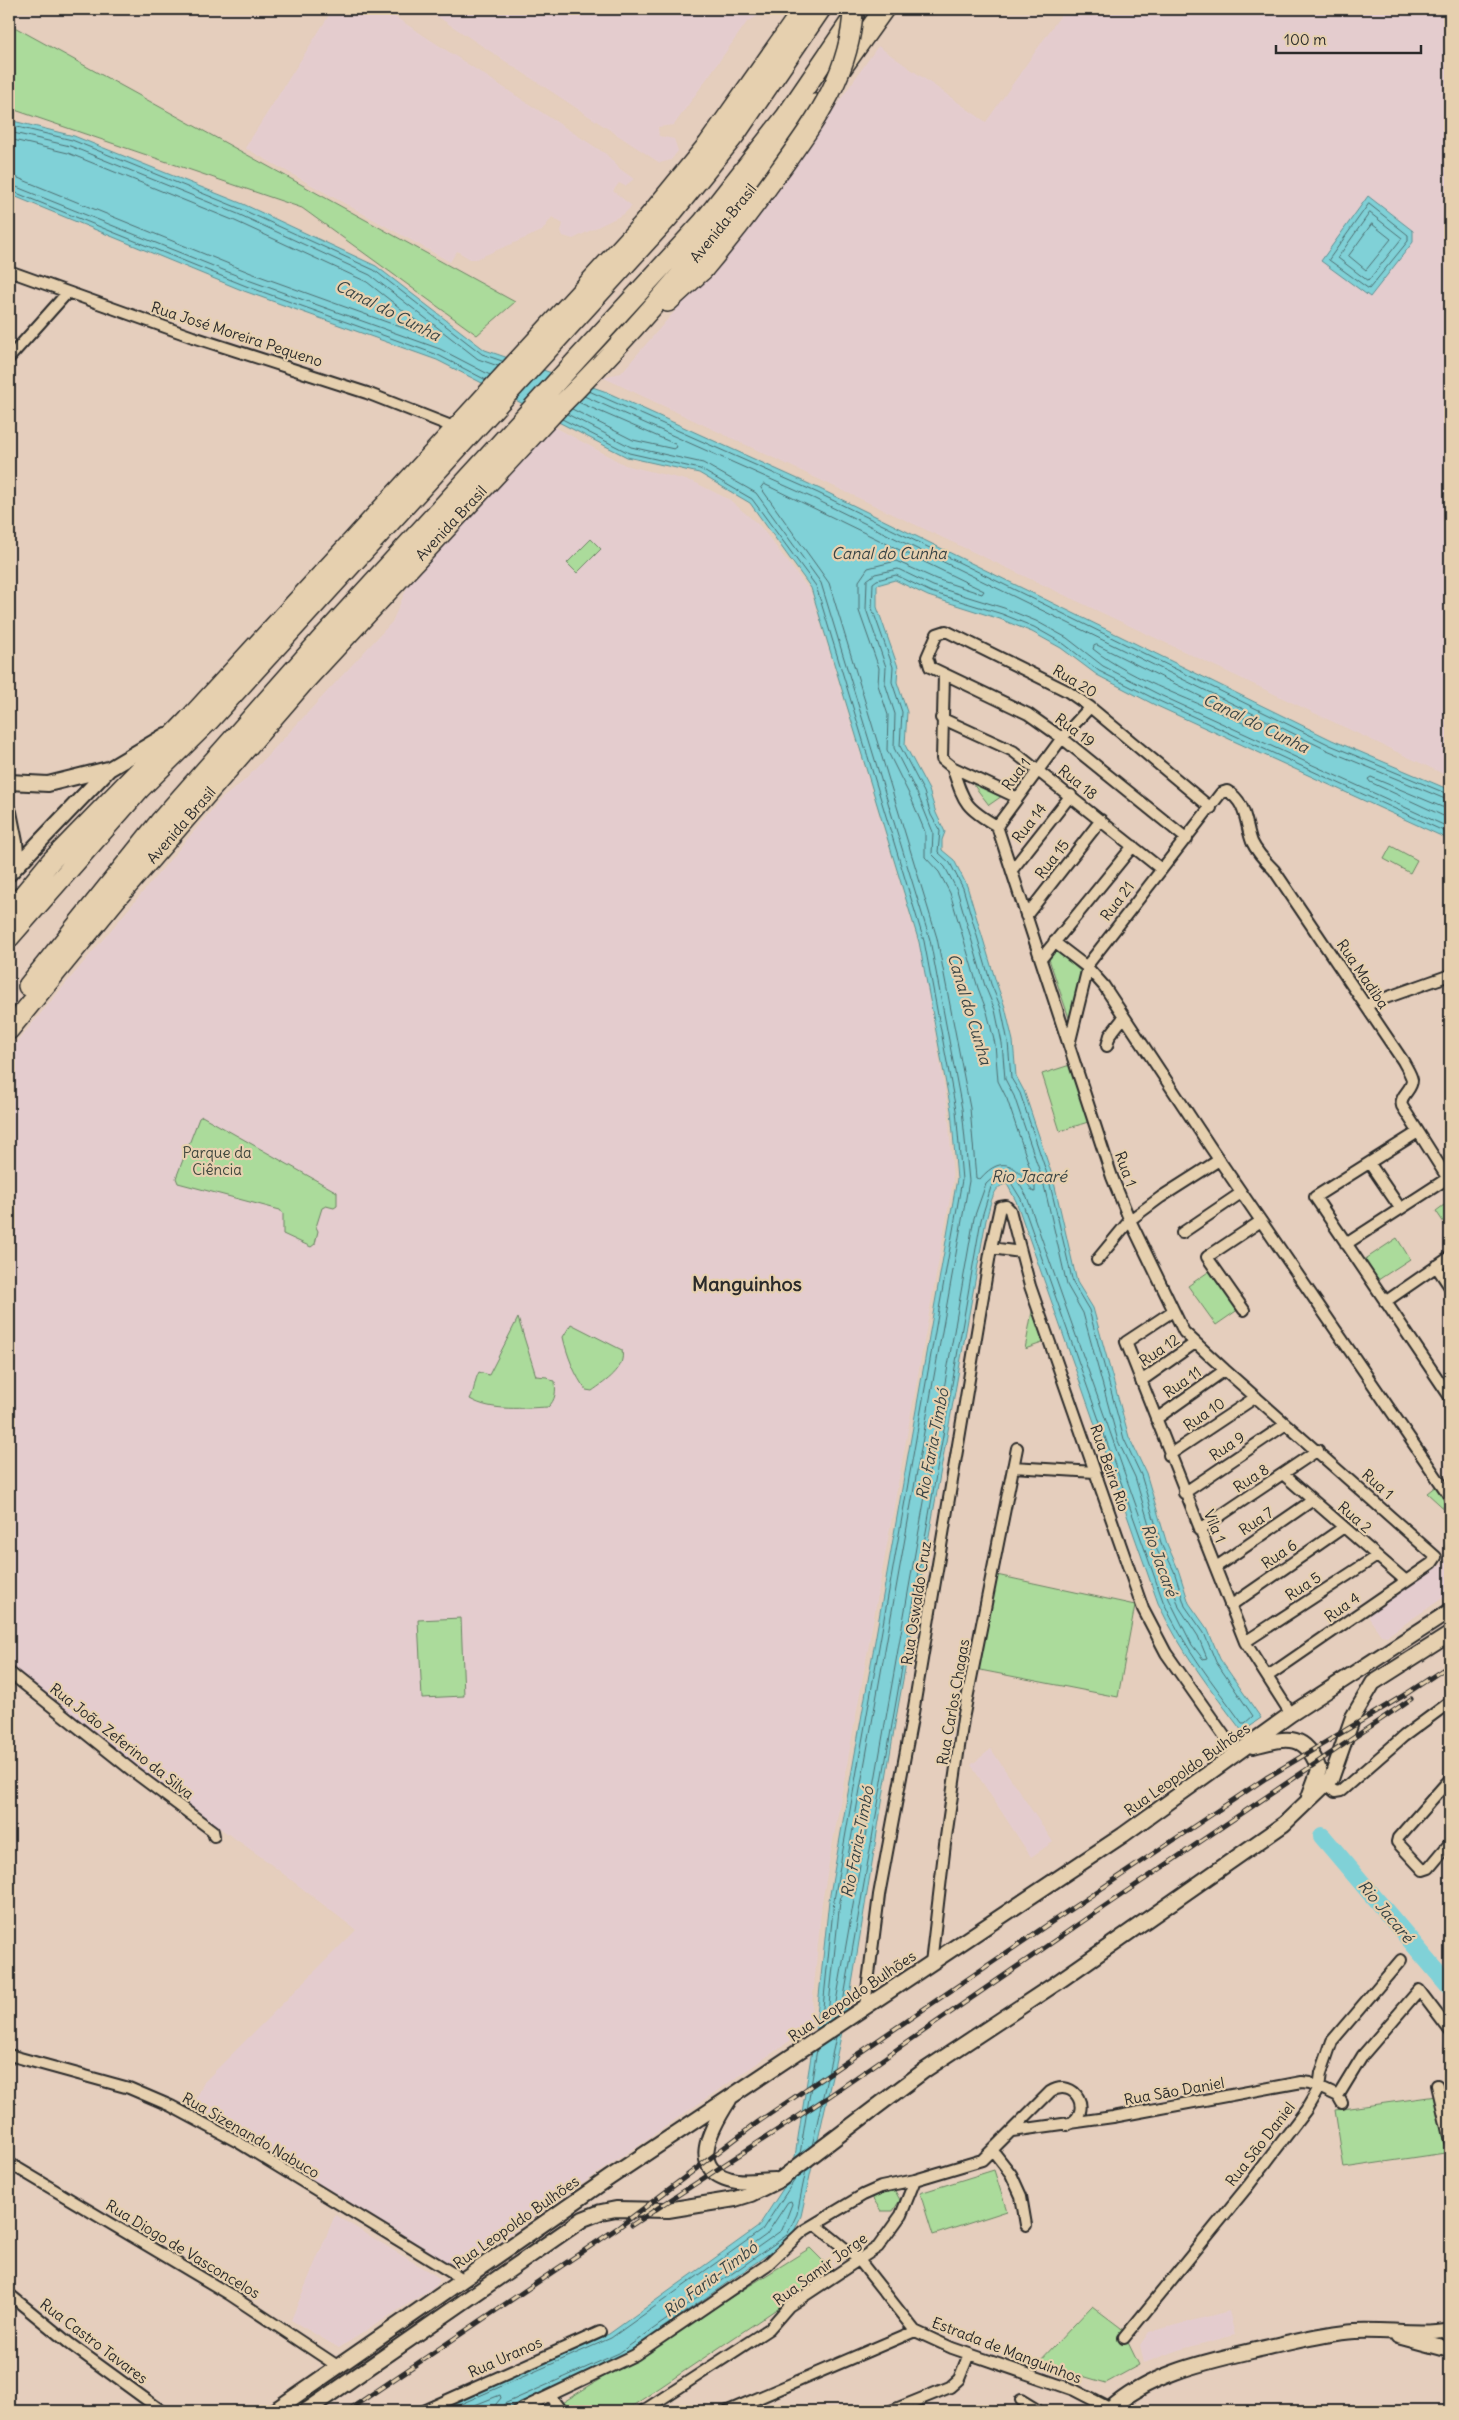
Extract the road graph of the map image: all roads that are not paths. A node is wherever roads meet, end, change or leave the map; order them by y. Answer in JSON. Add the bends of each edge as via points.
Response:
{"nodes":[{"id":1,"x":803,"y":9,"type":"edge"},
{"id":2,"x":821,"y":9,"type":"edge"},
{"id":3,"x":853,"y":9,"type":"edge"},
{"id":4,"x":859,"y":9,"type":"edge"},
{"id":5,"x":882,"y":11,"type":"edge"},
{"id":6,"x":9,"y":271,"type":"edge"},
{"id":7,"x":68,"y":293,"type":"junction"},
{"id":8,"x":565,"y":320,"type":"junction"},
{"id":9,"x":9,"y":358,"type":"edge"},
{"id":10,"x":602,"y":364,"type":"junction"},
{"id":11,"x":476,"y":417,"type":"junction"},
{"id":12,"x":456,"y":428,"type":"junction"},
{"id":13,"x":509,"y":448,"type":"junction"},
{"id":14,"x":930,"y":667,"type":"joint"},
{"id":15,"x":944,"y":675,"type":"junction"},
{"id":16,"x":1090,"y":707,"type":"junction"},
{"id":17,"x":942,"y":718,"type":"junction"},
{"id":18,"x":188,"y":720,"type":"junction"},
{"id":19,"x":1062,"y":738,"type":"junction"},
{"id":20,"x":952,"y":767,"type":"junction"},
{"id":21,"x":109,"y":769,"type":"junction"},
{"id":22,"x":1038,"y":770,"type":"junction"},
{"id":23,"x":9,"y":782,"type":"edge"},
{"id":24,"x":1224,"y":791,"type":"joint"},
{"id":25,"x":1071,"y":795,"type":"junction"},
{"id":26,"x":1016,"y":797,"type":"junction"},
{"id":27,"x":1212,"y":808,"type":"junction"},
{"id":28,"x":9,"y":812,"type":"edge"},
{"id":29,"x":1101,"y":820,"type":"junction"},
{"id":30,"x":997,"y":826,"type":"junction"},
{"id":31,"x":1187,"y":839,"type":"junction"},
{"id":32,"x":1133,"y":846,"type":"junction"},
{"id":33,"x":1162,"y":869,"type":"junction"},
{"id":34,"x":13,"y":870,"type":"edge"},
{"id":35,"x":1012,"y":870,"type":"junction"},
{"id":36,"x":9,"y":912,"type":"edge"},
{"id":37,"x":1026,"y":916,"type":"junction"},
{"id":38,"x":9,"y":938,"type":"edge"},
{"id":39,"x":1054,"y":942,"type":"junction"},
{"id":40,"x":1041,"y":959,"type":"junction"},
{"id":41,"x":1088,"y":968,"type":"junction"},
{"id":42,"x":1450,"y":975,"type":"edge"},
{"id":43,"x":1366,"y":1004,"type":"junction"},
{"id":44,"x":9,"y":1010,"type":"edge"},
{"id":45,"x":1124,"y":1017,"type":"junction"},
{"id":46,"x":9,"y":1030,"type":"edge"},
{"id":47,"x":1069,"y":1046,"type":"junction"},
{"id":48,"x":1106,"y":1046,"type":"dead end"},
{"id":49,"x":1418,"y":1132,"type":"junction"},
{"id":50,"x":1219,"y":1160,"type":"junction"},
{"id":51,"x":1370,"y":1164,"type":"junction"},
{"id":52,"x":1449,"y":1180,"type":"edge"},
{"id":53,"x":1242,"y":1192,"type":"junction"},
{"id":54,"x":1002,"y":1206,"type":"joint"},
{"id":55,"x":1400,"y":1208,"type":"junction"},
{"id":56,"x":1130,"y":1220,"type":"junction"},
{"id":57,"x":1261,"y":1220,"type":"junction"},
{"id":58,"x":1182,"y":1233,"type":"dead end"},
{"id":59,"x":1346,"y":1244,"type":"junction"},
{"id":60,"x":991,"y":1248,"type":"junction"},
{"id":61,"x":1021,"y":1252,"type":"junction"},
{"id":62,"x":1450,"y":1257,"type":"edge"},
{"id":63,"x":1097,"y":1260,"type":"dead end"},
{"id":64,"x":1436,"y":1266,"type":"junction"},
{"id":65,"x":1450,"y":1287,"type":"edge"},
{"id":66,"x":1386,"y":1302,"type":"junction"},
{"id":67,"x":1244,"y":1310,"type":"dead end"},
{"id":68,"x":1173,"y":1311,"type":"junction"},
{"id":69,"x":1195,"y":1344,"type":"junction"},
{"id":70,"x":1225,"y":1370,"type":"junction"},
{"id":71,"x":1140,"y":1381,"type":"junction"},
{"id":72,"x":1256,"y":1397,"type":"junction"},
{"id":73,"x":1450,"y":1397,"type":"edge"},
{"id":74,"x":1156,"y":1419,"type":"junction"},
{"id":75,"x":1286,"y":1424,"type":"junction"},
{"id":76,"x":1017,"y":1448,"type":"dead end"},
{"id":77,"x":1318,"y":1450,"type":"junction"},
{"id":78,"x":1169,"y":1455,"type":"junction"},
{"id":79,"x":1013,"y":1467,"type":"junction"},
{"id":80,"x":1095,"y":1472,"type":"junction"},
{"id":81,"x":1284,"y":1475,"type":"junction"},
{"id":82,"x":1184,"y":1493,"type":"junction"},
{"id":83,"x":1450,"y":1497,"type":"edge"},
{"id":84,"x":1313,"y":1500,"type":"junction"},
{"id":85,"x":1344,"y":1527,"type":"junction"},
{"id":86,"x":1200,"y":1530,"type":"junction"},
{"id":87,"x":1377,"y":1556,"type":"junction"},
{"id":88,"x":1432,"y":1563,"type":"joint"},
{"id":89,"x":1216,"y":1567,"type":"junction"},
{"id":90,"x":1406,"y":1581,"type":"junction"},
{"id":91,"x":1230,"y":1606,"type":"junction"},
{"id":92,"x":1450,"y":1611,"type":"edge"},
{"id":93,"x":1450,"y":1634,"type":"edge"},
{"id":94,"x":1245,"y":1642,"type":"junction"},
{"id":95,"x":9,"y":1672,"type":"edge"},
{"id":96,"x":1268,"y":1676,"type":"junction"},
{"id":97,"x":1450,"y":1702,"type":"edge"},
{"id":98,"x":1291,"y":1714,"type":"junction"},
{"id":99,"x":1241,"y":1751,"type":"junction"},
{"id":100,"x":1450,"y":1779,"type":"edge"},
{"id":101,"x":1326,"y":1785,"type":"junction"},
{"id":102,"x":1307,"y":1802,"type":"junction"},
{"id":103,"x":214,"y":1836,"type":"dead end"},
{"id":104,"x":1450,"y":1843,"type":"edge"},
{"id":105,"x":1401,"y":1960,"type":"dead end"},
{"id":106,"x":931,"y":1963,"type":"junction"},
{"id":107,"x":865,"y":2006,"type":"junction"},
{"id":108,"x":1450,"y":2031,"type":"edge"},
{"id":109,"x":9,"y":2054,"type":"edge"},
{"id":110,"x":1438,"y":2086,"type":"dead end"},
{"id":111,"x":1319,"y":2088,"type":"junction"},
{"id":112,"x":732,"y":2095,"type":"junction"},
{"id":113,"x":1067,"y":2124,"type":"junction"},
{"id":114,"x":1012,"y":2131,"type":"junction"},
{"id":115,"x":1450,"y":2141,"type":"edge"},
{"id":116,"x":993,"y":2151,"type":"junction"},
{"id":117,"x":9,"y":2163,"type":"edge"},
{"id":118,"x":786,"y":2176,"type":"junction"},
{"id":119,"x":915,"y":2180,"type":"junction"},
{"id":120,"x":816,"y":2224,"type":"junction"},
{"id":121,"x":1026,"y":2225,"type":"dead end"},
{"id":122,"x":859,"y":2260,"type":"junction"},
{"id":123,"x":462,"y":2279,"type":"junction"},
{"id":124,"x":9,"y":2294,"type":"edge"},
{"id":125,"x":1450,"y":2330,"type":"edge"},
{"id":126,"x":915,"y":2331,"type":"junction"},
{"id":127,"x":600,"y":2332,"type":"dead end"},
{"id":128,"x":1386,"y":2332,"type":"junction"},
{"id":129,"x":1124,"y":2338,"type":"dead end"},
{"id":130,"x":1450,"y":2350,"type":"edge"},
{"id":131,"x":969,"y":2354,"type":"junction"},
{"id":132,"x":339,"y":2367,"type":"junction"},
{"id":133,"x":550,"y":2396,"type":"junction"},
{"id":134,"x":1021,"y":2400,"type":"dead end"},
{"id":135,"x":1110,"y":2410,"type":"edge"},
{"id":136,"x":162,"y":2411,"type":"edge"},
{"id":137,"x":274,"y":2411,"type":"edge"},
{"id":138,"x":306,"y":2411,"type":"edge"},
{"id":139,"x":423,"y":2411,"type":"edge"},
{"id":140,"x":518,"y":2411,"type":"edge"},
{"id":141,"x":561,"y":2411,"type":"edge"},
{"id":142,"x":643,"y":2411,"type":"edge"},
{"id":143,"x":728,"y":2411,"type":"edge"},
{"id":144,"x":891,"y":2411,"type":"edge"},
{"id":145,"x":1039,"y":2411,"type":"edge"}],
"edges":[{"from":1,"to":8,"type":"highway","via":[[703,150]]},
{"from":2,"to":8,"type":"highway","via":[[710,168],[646,243]]},
{"from":3,"to":10,"type":"highway","bridge":true,"via":[[849,47],[840,75],[807,133],[746,218],[703,270]]},
{"from":4,"to":13,"type":"highway","name":"Avenida Brasil","via":[[755,157],[673,256],[590,345]]},
{"from":5,"to":10,"type":"highway","name":"Avenida Brasil","via":[[773,162]]},
{"from":6,"to":7,"type":"street","name":"Rua José Moreira Pequeno"},
{"from":7,"to":9,"type":"street"},
{"from":7,"to":12,"type":"street","name":"Rua José Moreira Pequeno","via":[[367,393]]},
{"from":8,"to":11,"type":"highway"},
{"from":10,"to":13,"type":"highway","name":"Avenida Brasil"},
{"from":11,"to":12,"type":"highway"},
{"from":11,"to":38,"type":"highway","via":[[209,721],[140,789]]},
{"from":12,"to":18,"type":"highway"},
{"from":13,"to":44,"type":"highway","name":"Avenida Brasil","via":[[321,639],[161,820]]},
{"from":13,"to":46,"type":"highway","name":"Avenida Brasil","via":[[117,898]]},
{"from":14,"to":15,"type":"street","name":"Rua 19"},
{"from":14,"to":16,"type":"street","name":"Rua 20","via":[[926,657],[932,642],[937,634],[946,631],[1067,691]]},
{"from":15,"to":17,"type":"street"},
{"from":15,"to":19,"type":"street","name":"Rua 19","via":[[1028,714]]},
{"from":16,"to":19,"type":"street","name":"Rua 1"},
{"from":16,"to":27,"type":"street","name":"Rua 20"},
{"from":17,"to":20,"type":"street","via":[[942,757]]},
{"from":17,"to":22,"type":"street","name":"Rua 18","via":[[1013,751]]},
{"from":18,"to":21,"type":"main road"},
{"from":18,"to":36,"type":"highway","via":[[51,861]]},
{"from":19,"to":22,"type":"street","name":"Rua 1"},
{"from":19,"to":31,"type":"street","name":"Rua 19"},
{"from":20,"to":26,"type":"street"},
{"from":20,"to":30,"type":"street","via":[[968,806]]},
{"from":21,"to":23,"type":"main road","via":[[48,784]]},
{"from":21,"to":34,"type":"main road"},
{"from":22,"to":25,"type":"street","name":"Rua 18"},
{"from":22,"to":26,"type":"street","name":"Rua 1"},
{"from":24,"to":27,"type":"street","name":"Rua 21"},
{"from":24,"to":43,"type":"street","name":"Rua Madiba","via":[[1239,800],[1253,845],[1274,870]]},
{"from":25,"to":29,"type":"street","name":"Rua 18"},
{"from":25,"to":35,"type":"street","name":"Rua 14"},
{"from":26,"to":30,"type":"street","name":"Rua 1"},
{"from":27,"to":31,"type":"street","name":"Rua 21"},
{"from":28,"to":34,"type":"main road","via":[[15,842]]},
{"from":29,"to":32,"type":"street","name":"Rua 18"},
{"from":29,"to":37,"type":"street","name":"Rua 15"},
{"from":30,"to":35,"type":"street","name":"Rua 1"},
{"from":31,"to":33,"type":"street","name":"Rua 21"},
{"from":32,"to":33,"type":"street","name":"Rua 18"},
{"from":32,"to":39,"type":"street"},
{"from":33,"to":41,"type":"street","name":"Rua 21"},
{"from":35,"to":37,"type":"street","name":"Rua 1"},
{"from":37,"to":40,"type":"street","name":"Rua 1"},
{"from":39,"to":40,"type":"street"},
{"from":39,"to":41,"type":"street"},
{"from":40,"to":47,"type":"street","name":"Rua 1"},
{"from":41,"to":45,"type":"street"},
{"from":41,"to":47,"type":"street","name":"Rua 21"},
{"from":42,"to":43,"type":"street"},
{"from":43,"to":49,"type":"street","name":"Rua Madiba","via":[[1409,1072],[1411,1084],[1401,1102]]},
{"from":45,"to":48,"type":"street"},
{"from":45,"to":50,"type":"street"},
{"from":47,"to":56,"type":"street","name":"Rua 1","via":[[1112,1177]]},
{"from":49,"to":51,"type":"street"},
{"from":49,"to":52,"type":"street","name":"Rua Madiba"},
{"from":50,"to":53,"type":"street"},
{"from":50,"to":56,"type":"street"},
{"from":51,"to":55,"type":"street"},
{"from":51,"to":59,"type":"street","via":[[1315,1197]]},
{"from":52,"to":55,"type":"street"},
{"from":53,"to":57,"type":"street"},
{"from":53,"to":58,"type":"street"},
{"from":54,"to":60,"type":"street","name":"Rua Oswaldo Cruz"},
{"from":54,"to":61,"type":"street","name":"Rua Beira Rio","via":[[1010,1210]]},
{"from":55,"to":59,"type":"street"},
{"from":56,"to":63,"type":"street"},
{"from":56,"to":68,"type":"street","name":"Rua 1"},
{"from":57,"to":67,"type":"street","via":[[1207,1257]]},
{"from":57,"to":83,"type":"street"},
{"from":59,"to":66,"type":"street"},
{"from":60,"to":61,"type":"street"},
{"from":60,"to":107,"type":"street","name":"Rua Oswaldo Cruz","via":[[914,1710],[879,1895]]},
{"from":61,"to":80,"type":"street","name":"Rua Beira Rio"},
{"from":62,"to":64,"type":"street"},
{"from":64,"to":65,"type":"street"},
{"from":64,"to":66,"type":"street"},
{"from":66,"to":73,"type":"street"},
{"from":68,"to":69,"type":"street","name":"Rua 1"},
{"from":68,"to":71,"type":"street","name":"Vila 1","via":[[1126,1342]]},
{"from":69,"to":70,"type":"street","name":"Rua 1"},
{"from":69,"to":71,"type":"street","name":"Rua 12"},
{"from":70,"to":72,"type":"street","name":"Rua 1"},
{"from":70,"to":74,"type":"street","name":"Rua 11"},
{"from":71,"to":74,"type":"street","name":"Vila 1"},
{"from":72,"to":75,"type":"street","name":"Rua 1"},
{"from":72,"to":78,"type":"street","name":"Rua 10"},
{"from":74,"to":78,"type":"street","name":"Vila 1"},
{"from":75,"to":77,"type":"street","name":"Rua 1"},
{"from":75,"to":82,"type":"street","name":"Rua 9"},
{"from":76,"to":79,"type":"street","name":"Rua Carlos Chagas"},
{"from":77,"to":81,"type":"street","name":"Rua 8"},
{"from":77,"to":88,"type":"street","name":"Rua 1","via":[[1431,1551],[1436,1557]]},
{"from":78,"to":82,"type":"street","name":"Vila 1"},
{"from":79,"to":80,"type":"street"},
{"from":79,"to":106,"type":"street","name":"Rua Carlos Chagas","via":[[964,1720]]},
{"from":80,"to":99,"type":"street","name":"Rua Beira Rio","via":[[1152,1628],[1166,1652]]},
{"from":81,"to":84,"type":"street","name":"Rua 2"},
{"from":81,"to":86,"type":"street","name":"Rua 8"},
{"from":82,"to":86,"type":"street","name":"Vila 1"},
{"from":84,"to":85,"type":"street","name":"Rua 2"},
{"from":84,"to":89,"type":"street","name":"Rua 7"},
{"from":85,"to":87,"type":"street","name":"Rua 2"},
{"from":85,"to":91,"type":"street","name":"Rua 6"},
{"from":86,"to":89,"type":"street","name":"Vila 1"},
{"from":87,"to":90,"type":"street","name":"Rua 2"},
{"from":87,"to":94,"type":"street","name":"Rua 5"},
{"from":88,"to":90,"type":"street","name":"Rua 4"},
{"from":89,"to":91,"type":"street","name":"Vila 1"},
{"from":90,"to":96,"type":"street","name":"Rua 4"},
{"from":91,"to":94,"type":"street","name":"Vila 1"},
{"from":92,"to":98,"type":"main road","name":"Rua Leopoldo Bulhões"},
{"from":93,"to":101,"type":"main road","via":[[1373,1683],[1353,1717],[1342,1754]]},
{"from":94,"to":96,"type":"street","name":"Vila 1"},
{"from":95,"to":103,"type":"street","name":"Rua João Zeferino da Silva","via":[[213,1831]]},
{"from":96,"to":98,"type":"street","name":"Vila 1"},
{"from":97,"to":101,"type":"street","via":[[1404,1736],[1341,1791],[1335,1792]]},
{"from":98,"to":99,"type":"main road","name":"Rua Leopoldo Bulhões"},
{"from":99,"to":102,"type":"main road","via":[[1286,1739],[1303,1746],[1312,1754],[1319,1770]]},
{"from":99,"to":106,"type":"main road","name":"Rua Leopoldo Bulhões","via":[[1123,1835]]},
{"from":100,"to":104,"type":"street","via":[[1398,1838],[1398,1844],[1422,1870],[1429,1868]]},
{"from":101,"to":102,"type":"main road"},
{"from":102,"to":118,"type":"main road","via":[[1284,1824],[925,2070]]},
{"from":105,"to":111,"type":"street","name":"Rua São Daniel","via":[[1332,2041],[1320,2073]]},
{"from":106,"to":107,"type":"main road","name":"Rua Leopoldo Bulhões"},
{"from":107,"to":112,"type":"main road","name":"Rua Leopoldo Bulhões"},
{"from":108,"to":111,"type":"street","name":"Rua Sāo Daniel","via":[[1420,1990],[1363,2055],[1340,2100]]},
{"from":109,"to":123,"type":"street","name":"Rua Sizenando Nabuco","via":[[129,2088],[171,2106],[238,2142]]},
{"from":110,"to":115,"type":"street"},
{"from":111,"to":113,"type":"street","name":"Rua Sāo Daniel","via":[[1302,2082]]},
{"from":111,"to":129,"type":"street","name":"Rua São Daniel","via":[[1248,2186]]},
{"from":112,"to":118,"type":"main road","via":[[708,2139],[706,2157],[710,2168],[720,2176],[739,2182]]},
{"from":112,"to":123,"type":"main road","name":"Rua Leopoldo Bulhões"},
{"from":113,"to":114,"type":"street","name":"Rua Sāo Daniel"},
{"from":113,"to":114,"type":"street","via":[[1079,2116],[1080,2100],[1073,2090],[1060,2088],[1050,2092]]},
{"from":114,"to":116,"type":"street"},
{"from":116,"to":119,"type":"street","via":[[977,2162]]},
{"from":116,"to":121,"type":"street","via":[[1003,2168],[1011,2174],[1021,2196]]},
{"from":117,"to":132,"type":"street","name":"Rua Diogo de Vasconcelos","via":[[212,2284]]},
{"from":118,"to":138,"type":"main road","via":[[735,2199],[668,2210],[616,2209],[583,2219]]},
{"from":119,"to":120,"type":"street","via":[[863,2195]]},
{"from":119,"to":122,"type":"street","name":"Rua Samir Jorge","via":[[901,2215],[886,2238]]},
{"from":120,"to":122,"type":"street","name":"Estrada de Manguinhos"},
{"from":120,"to":133,"type":"street","via":[[803,2231],[761,2270],[635,2354]]},
{"from":122,"to":126,"type":"street","name":"Estrada de Manguinhos"},
{"from":122,"to":142,"type":"street","name":"Rua Samir Jorge","via":[[789,2306],[769,2329]]},
{"from":123,"to":132,"type":"main road","name":"Rua Leopoldo Bulhões"},
{"from":124,"to":136,"type":"street","name":"Rua Castro Tavares","via":[[70,2344]]},
{"from":125,"to":128,"type":"main road"},
{"from":126,"to":131,"type":"street","name":"Estrada de Manguinhos"},
{"from":126,"to":143,"type":"street"},
{"from":127,"to":139,"type":"street","name":"Rua Uranos"},
{"from":128,"to":130,"type":"main road"},
{"from":128,"to":135,"type":"main road","via":[[1332,2334],[1183,2369],[1150,2382]]},
{"from":131,"to":135,"type":"street","name":"Estrada de Manguinhos","via":[[1074,2390]]},
{"from":131,"to":144,"type":"street","via":[[959,2378],[950,2387]]},
{"from":132,"to":137,"type":"main road","name":"Rua Leopoldo Bulhões"},
{"from":133,"to":140,"type":"street"},
{"from":133,"to":141,"type":"street"},
{"from":134,"to":145,"type":"street"}]}
